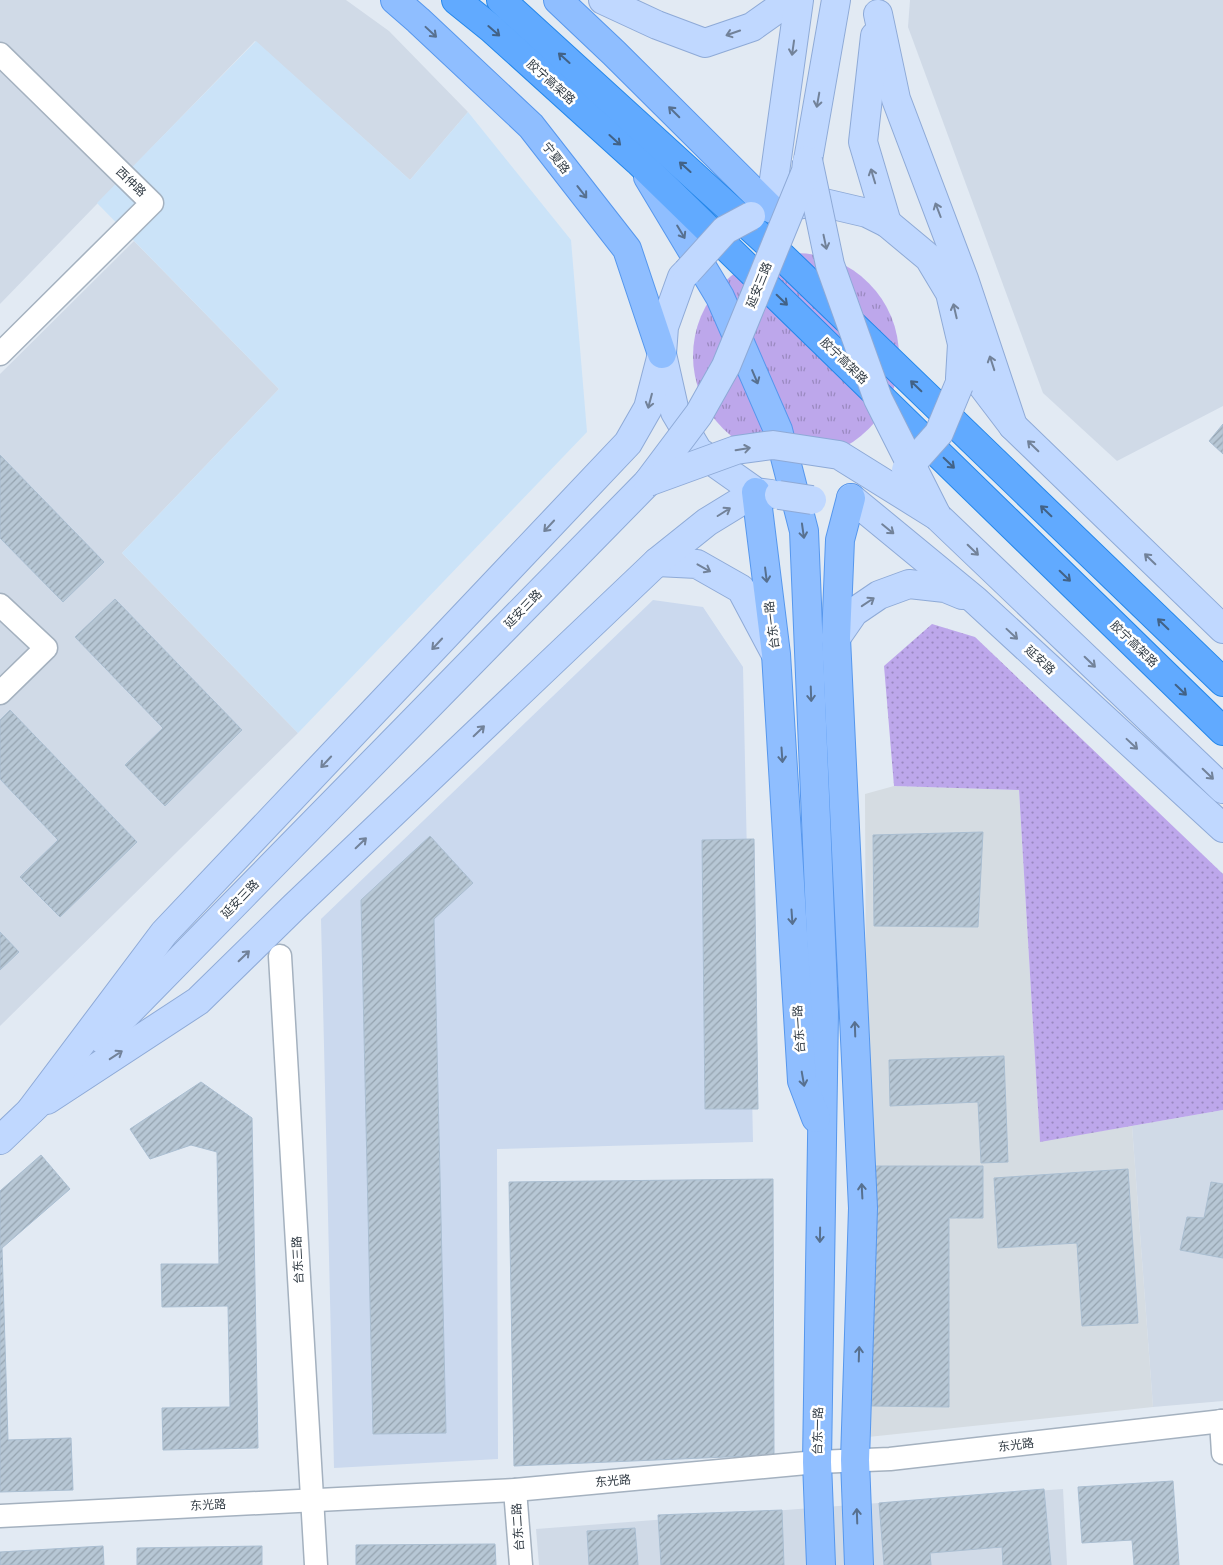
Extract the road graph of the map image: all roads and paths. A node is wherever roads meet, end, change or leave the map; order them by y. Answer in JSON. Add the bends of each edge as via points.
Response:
{"nodes":[{"id":1,"x":395,"y":0,"type":"edge"},
{"id":2,"x":456,"y":0,"type":"edge"},
{"id":3,"x":501,"y":0,"type":"edge"},
{"id":4,"x":558,"y":0,"type":"edge"},
{"id":5,"x":603,"y":0,"type":"edge"},
{"id":6,"x":790,"y":0,"type":"edge"},
{"id":7,"x":799,"y":0,"type":"edge"},
{"id":8,"x":836,"y":0,"type":"edge"},
{"id":9,"x":879,"y":7,"type":"edge"},
{"id":10,"x":0,"y":54,"type":"edge"},
{"id":11,"x":808,"y":160,"type":"junction"},
{"id":12,"x":638,"y":161,"type":"junction"},
{"id":13,"x":761,"y":212,"type":"junction"},
{"id":14,"x":887,"y":223,"type":"junction"},
{"id":15,"x":0,"y":354,"type":"edge"},
{"id":16,"x":662,"y":354,"type":"junction"},
{"id":17,"x":961,"y":372,"type":"junction"},
{"id":18,"x":1013,"y":426,"type":"junction"},
{"id":19,"x":648,"y":482,"type":"junction"},
{"id":20,"x":767,"y":493,"type":"junction"},
{"id":21,"x":851,"y":498,"type":"junction"},
{"id":22,"x":937,"y":516,"type":"junction"},
{"id":23,"x":657,"y":562,"type":"junction"},
{"id":24,"x":975,"y":600,"type":"junction"},
{"id":25,"x":0,"y":605,"type":"edge"},
{"id":26,"x":1223,"y":630,"type":"edge"},
{"id":27,"x":836,"y":638,"type":"junction"},
{"id":28,"x":776,"y":654,"type":"junction"},
{"id":29,"x":1223,"y":682,"type":"edge"},
{"id":30,"x":0,"y":693,"type":"edge"},
{"id":31,"x":1223,"y":731,"type":"edge"},
{"id":32,"x":1223,"y":789,"type":"edge"},
{"id":33,"x":1223,"y":828,"type":"edge"},
{"id":34,"x":280,"y":956,"type":"dead end"},
{"id":35,"x":32,"y":1110,"type":"junction"},
{"id":36,"x":822,"y":1134,"type":"junction"},
{"id":37,"x":0,"y":1140,"type":"edge"},
{"id":38,"x":1222,"y":1421,"type":"edge"},
{"id":39,"x":1223,"y":1453,"type":"edge"},
{"id":40,"x":855,"y":1460,"type":"junction"},
{"id":41,"x":817,"y":1462,"type":"junction"},
{"id":42,"x":515,"y":1490,"type":"junction"},
{"id":43,"x":312,"y":1500,"type":"junction"},
{"id":44,"x":0,"y":1516,"type":"edge"},
{"id":45,"x":316,"y":1565,"type":"edge"},
{"id":46,"x":521,"y":1565,"type":"edge"},
{"id":47,"x":821,"y":1565,"type":"edge"},
{"id":48,"x":859,"y":1565,"type":"edge"}],
"edges":[{"from":1,"to":16,"type":"main road","name":"宁夏路","one_way":true,"via":[[531,126],[627,249]]},
{"from":2,"to":12,"type":"highway","name":"胶宁高架路","one_way":true},
{"from":29,"to":3,"type":"highway","one_way":true,"via":[[772,247]]},
{"from":13,"to":4,"type":"main road","one_way":true,"via":[[614,53]]},
{"from":6,"to":5,"type":"main road","one_way":true,"via":[[752,27],[705,43]]},
{"from":7,"to":13,"type":"main road","one_way":true},
{"from":8,"to":11,"type":"main road","name":"延安三路","one_way":true},
{"from":14,"to":9,"type":"main road","one_way":true,"via":[[863,142]]},
{"from":18,"to":9,"type":"main road","one_way":true,"via":[[964,279],[896,99]]},
{"from":10,"to":15,"type":"street","name":"西仲路","via":[[152,203]]},
{"from":11,"to":19,"type":"main road","name":"延安三路","bridge":true,"via":[[726,366],[699,414]]},
{"from":11,"to":22,"type":"main road","one_way":true,"bridge":true,"via":[[830,264],[878,399]]},
{"from":12,"to":31,"type":"highway","name":"胶宁高架路","one_way":true},
{"from":12,"to":36,"type":"main road","one_way":true,"via":[[720,297],[778,430],[804,531],[824,1012]]},
{"from":13,"to":14,"type":"main road","via":[[820,202],[867,212]]},
{"from":13,"to":16,"type":"main road","bridge":true,"via":[[725,230],[682,277],[664,327]]},
{"from":17,"to":14,"type":"main road","one_way":true,"via":[[962,344],[950,293],[929,258]]},
{"from":16,"to":20,"type":"main road","via":[[674,412],[698,450]]},
{"from":16,"to":35,"type":"main road","name":"延安三路","one_way":true,"via":[[648,408],[628,443],[164,933]]},
{"from":17,"to":18,"type":"main road"},
{"from":17,"to":21,"type":"main road","bridge":true,"via":[[939,433],[906,470],[876,489]]},
{"from":26,"to":18,"type":"main road","one_way":true},
{"from":19,"to":22,"type":"main road","one_way":true,"bridge":true,"via":[[736,450],[773,445],[839,455]]},
{"from":19,"to":35,"type":"main road","name":"延安三路"},
{"from":20,"to":21,"type":"main road","bridge":true,"via":[[827,502]]},
{"from":23,"to":20,"type":"main road","name":"延安三路","one_way":true,"via":[[707,522]]},
{"from":20,"to":28,"type":"main road","name":"台东一路","one_way":true},
{"from":21,"to":24,"type":"main road","name":"延安路","one_way":true},
{"from":21,"to":27,"type":"main road","via":[[840,540]]},
{"from":22,"to":32,"type":"main road","one_way":true},
{"from":23,"to":28,"type":"main road","one_way":true,"via":[[697,564],[741,589]]},
{"from":35,"to":23,"type":"main road","name":"延安三路","one_way":true,"via":[[198,1001]]},
{"from":27,"to":24,"type":"main road","one_way":true,"via":[[854,612],[879,595],[909,584],[945,588]]},
{"from":24,"to":33,"type":"main road","name":"延安路","one_way":true},
{"from":25,"to":30,"type":"street","via":[[46,648]]},
{"from":40,"to":27,"type":"main road","one_way":true,"via":[[863,1208]]},
{"from":28,"to":36,"type":"main road","name":"台东一路","one_way":true,"via":[[802,1081]]},
{"from":34,"to":43,"type":"street","name":"台东三路"},
{"from":35,"to":37,"type":"main road","name":"延安三路"},
{"from":36,"to":41,"type":"main road","name":"台东一路","one_way":true},
{"from":38,"to":39,"type":"street"},
{"from":38,"to":40,"type":"street","name":"东光路","via":[[890,1460]]},
{"from":40,"to":41,"type":"street","name":"东光路"},
{"from":48,"to":40,"type":"main road","one_way":true},
{"from":41,"to":42,"type":"street","name":"东光路"},
{"from":41,"to":47,"type":"main road","name":"台东一路"},
{"from":42,"to":43,"type":"street","name":"东光路"},
{"from":42,"to":46,"type":"street","name":"台东二路"},
{"from":43,"to":44,"type":"street","name":"东光路"},
{"from":43,"to":45,"type":"street","name":"台东三路"}]}
